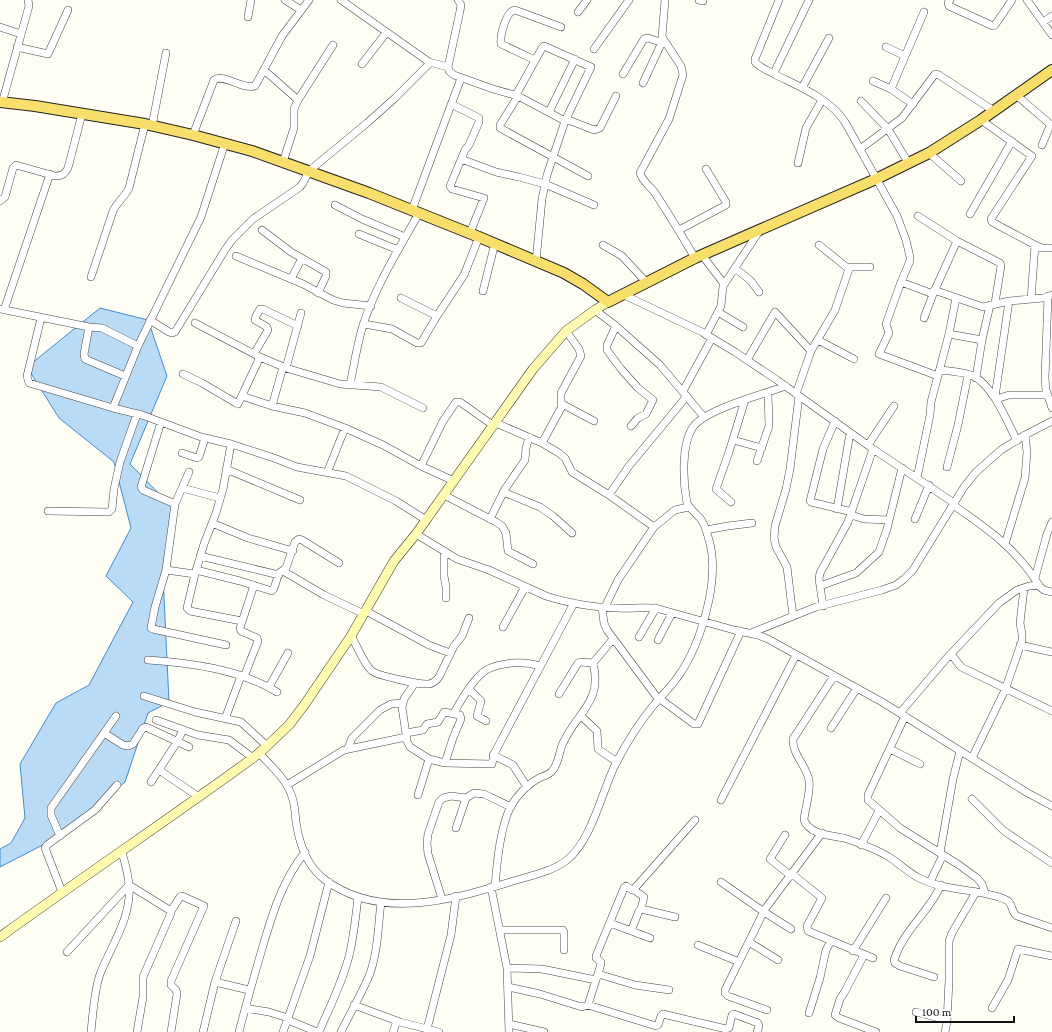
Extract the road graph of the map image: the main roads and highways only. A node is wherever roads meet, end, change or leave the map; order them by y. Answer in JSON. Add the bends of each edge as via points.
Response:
{"nodes":[{"id":1,"x":1052,"y":70,"type":"edge"},
{"id":2,"x":1,"y":103,"type":"edge"}],
"edges":[{"from":1,"to":2,"type":"main road","via":[[981,120],[910,164],[699,256],[608,302],[564,273],[495,243],[284,162],[225,143],[148,125]]}]}
